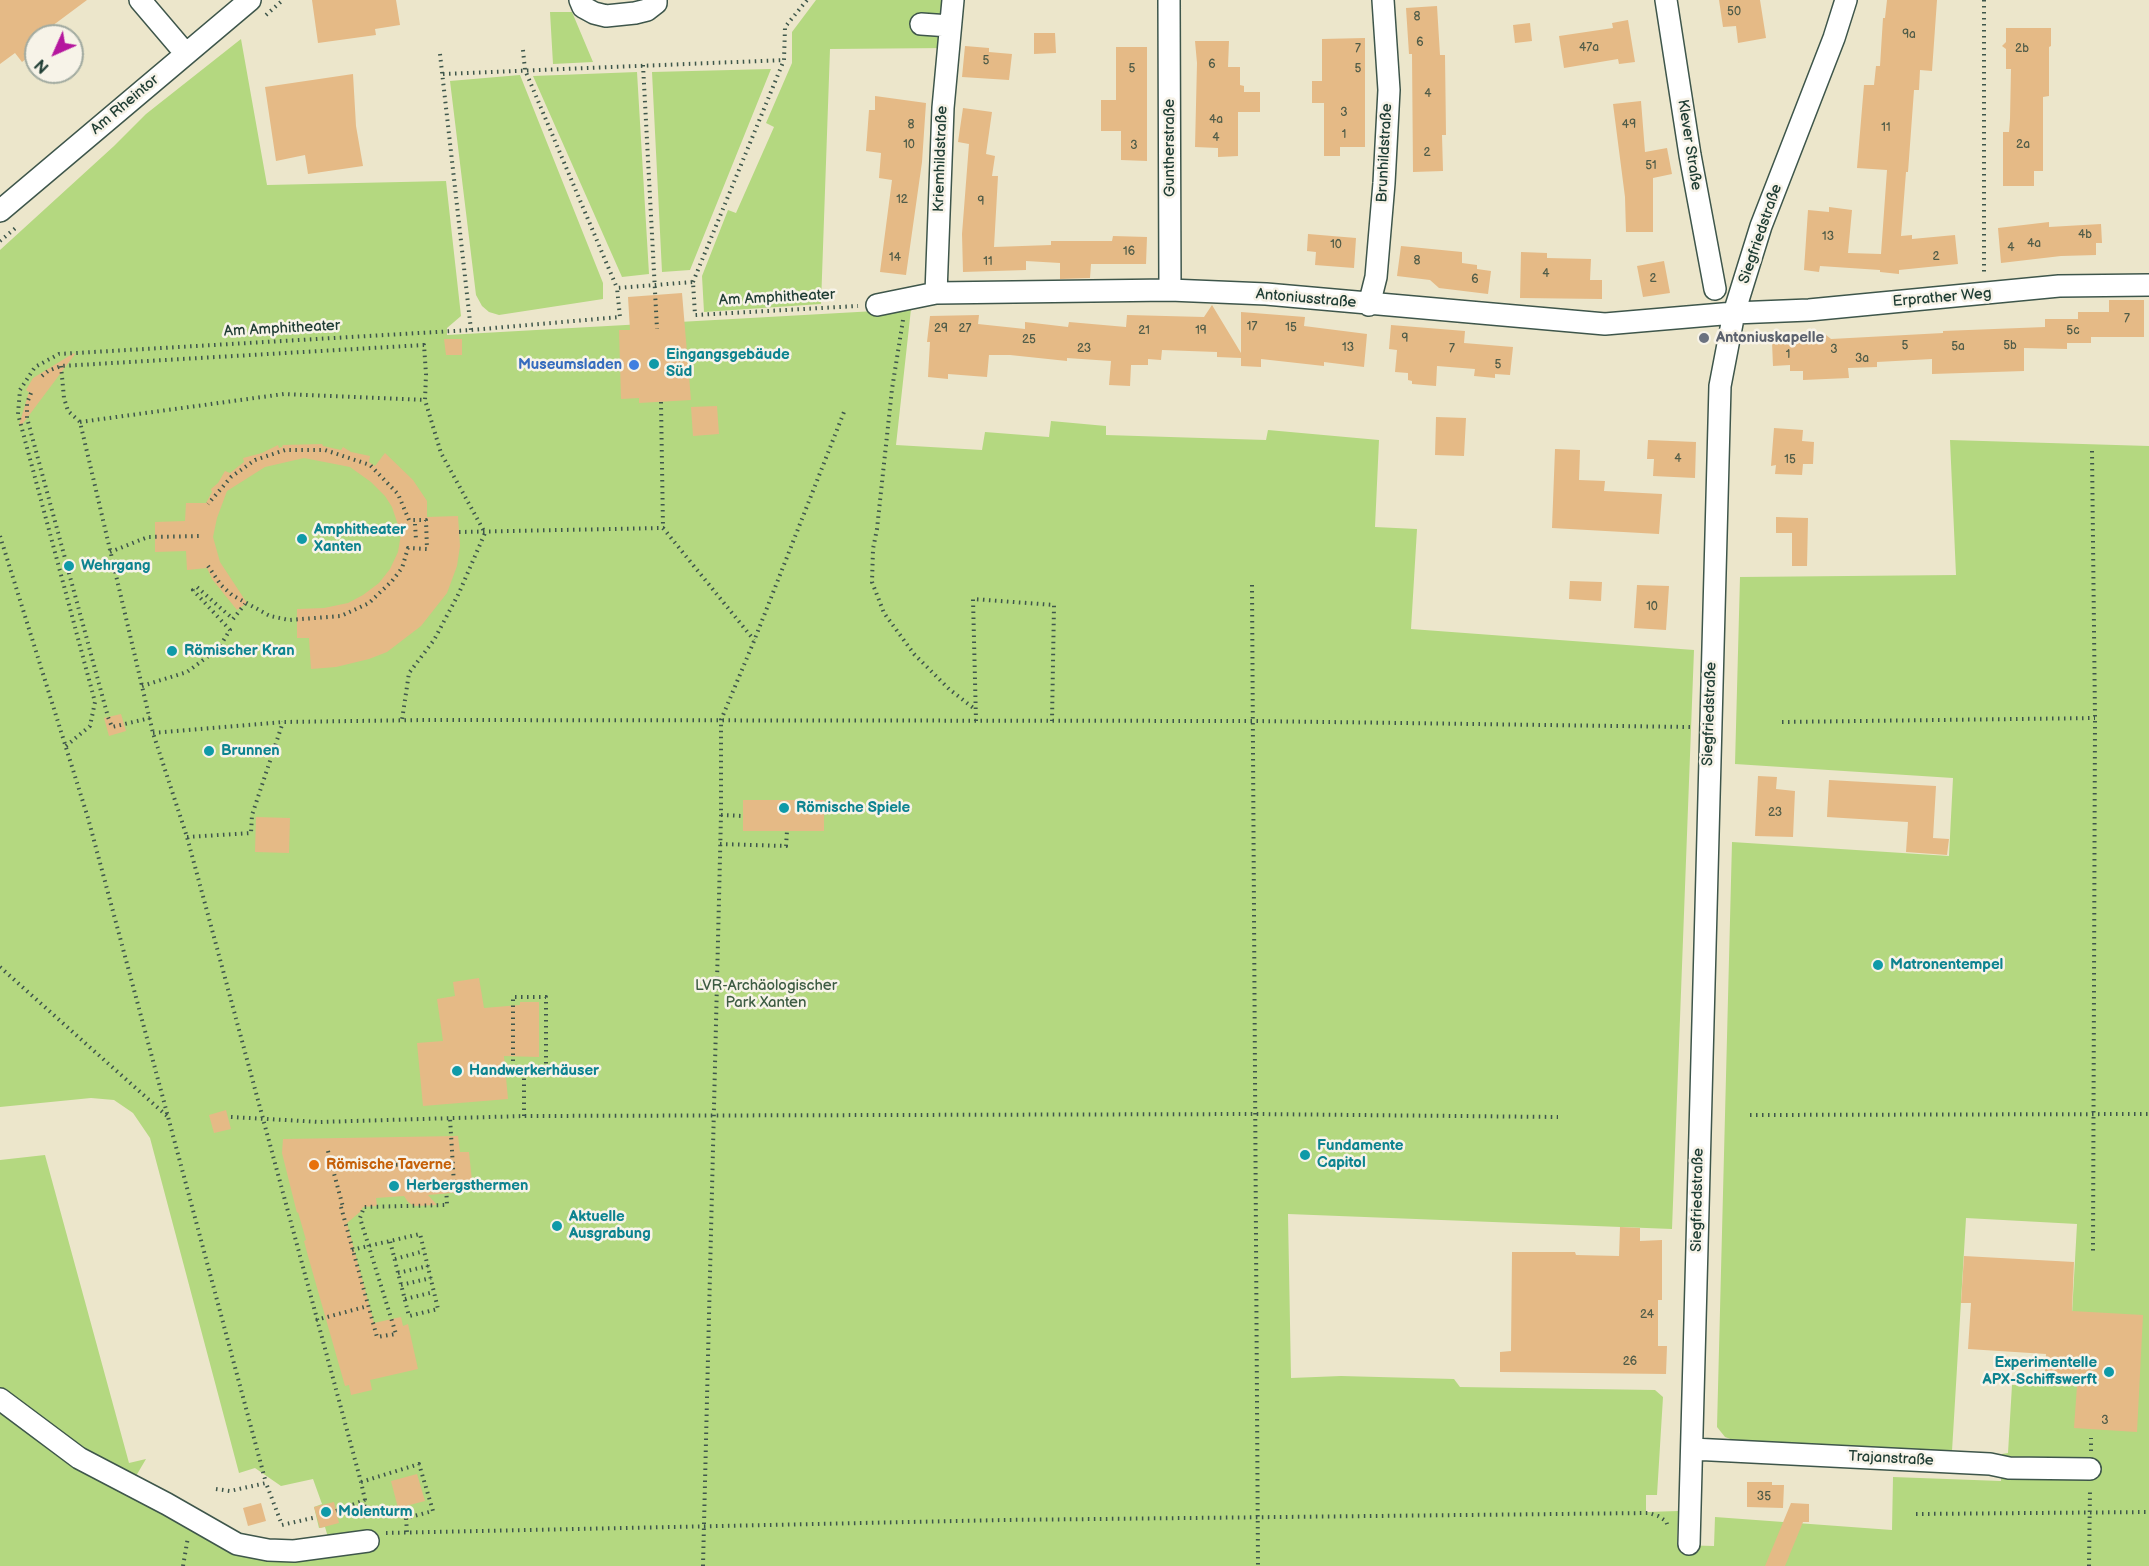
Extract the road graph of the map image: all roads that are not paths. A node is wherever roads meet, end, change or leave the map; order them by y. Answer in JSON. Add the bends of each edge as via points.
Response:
{"nodes":[{"id":1,"x":140,"y":0,"type":"edge"},
{"id":2,"x":250,"y":0,"type":"edge"},
{"id":3,"x":656,"y":0,"type":"edge"},
{"id":4,"x":953,"y":0,"type":"edge"},
{"id":5,"x":1383,"y":0,"type":"edge"},
{"id":6,"x":1666,"y":0,"type":"edge"},
{"id":7,"x":1846,"y":0,"type":"edge"},
{"id":8,"x":582,"y":4,"type":"edge"},
{"id":9,"x":1164,"y":4,"type":"edge"},
{"id":10,"x":921,"y":24,"type":"dead end"},
{"id":11,"x":950,"y":26,"type":"junction"},
{"id":12,"x":186,"y":54,"type":"junction"},
{"id":13,"x":0,"y":211,"type":"edge"},
{"id":14,"x":2149,"y":285,"type":"edge"},
{"id":15,"x":1170,"y":290,"type":"junction"},
{"id":16,"x":1714,"y":290,"type":"dead end"},
{"id":17,"x":936,"y":293,"type":"junction"},
{"id":18,"x":877,"y":305,"type":"road end"},
{"id":19,"x":1370,"y":305,"type":"junction"},
{"id":20,"x":1734,"y":313,"type":"junction"},
{"id":21,"x":0,"y":1399,"type":"edge"},
{"id":22,"x":1692,"y":1449,"type":"junction"},
{"id":23,"x":2090,"y":1469,"type":"road end"},
{"id":24,"x":368,"y":1541,"type":"road end"},
{"id":25,"x":1689,"y":1544,"type":"dead end"}],
"edges":[{"from":1,"to":12,"type":"street"},
{"from":2,"to":12,"type":"street","name":"Am Rheintor"},
{"from":3,"to":8,"type":"street","via":[[647,10],[606,16]]},
{"from":4,"to":11,"type":"street","name":"Kriemhildstraße"},
{"from":5,"to":19,"type":"street","name":"Brunhildstraße","via":[[1389,90],[1376,277]]},
{"from":6,"to":16,"type":"street","name":"Klever Straße"},
{"from":7,"to":20,"type":"street","name":"Siegfriedstraße","via":[[1761,226]]},
{"from":9,"to":15,"type":"street","name":"Guntherstraße"},
{"from":10,"to":11,"type":"street"},
{"from":11,"to":17,"type":"street","name":"Kriemhildstraße"},
{"from":12,"to":13,"type":"street","name":"Am Rheintor"},
{"from":14,"to":20,"type":"street","name":"Erprather Weg","via":[[2059,286],[1809,310]]},
{"from":15,"to":17,"type":"street","name":"Antoniusstraße"},
{"from":15,"to":19,"type":"street","name":"Antoniusstraße","via":[[1266,294]]},
{"from":17,"to":18,"type":"street","name":"Antoniusstraße"},
{"from":19,"to":20,"type":"street","name":"Antoniusstraße","via":[[1605,324]]},
{"from":20,"to":22,"type":"street","name":"Siegfriedstraße","via":[[1720,386]]},
{"from":21,"to":24,"type":"street","via":[[79,1458],[237,1544],[294,1551]]},
{"from":22,"to":23,"type":"street","name":"Trajanstraße","via":[[2009,1468]]},
{"from":22,"to":25,"type":"street","name":"Siegfriedstraße"}]}
